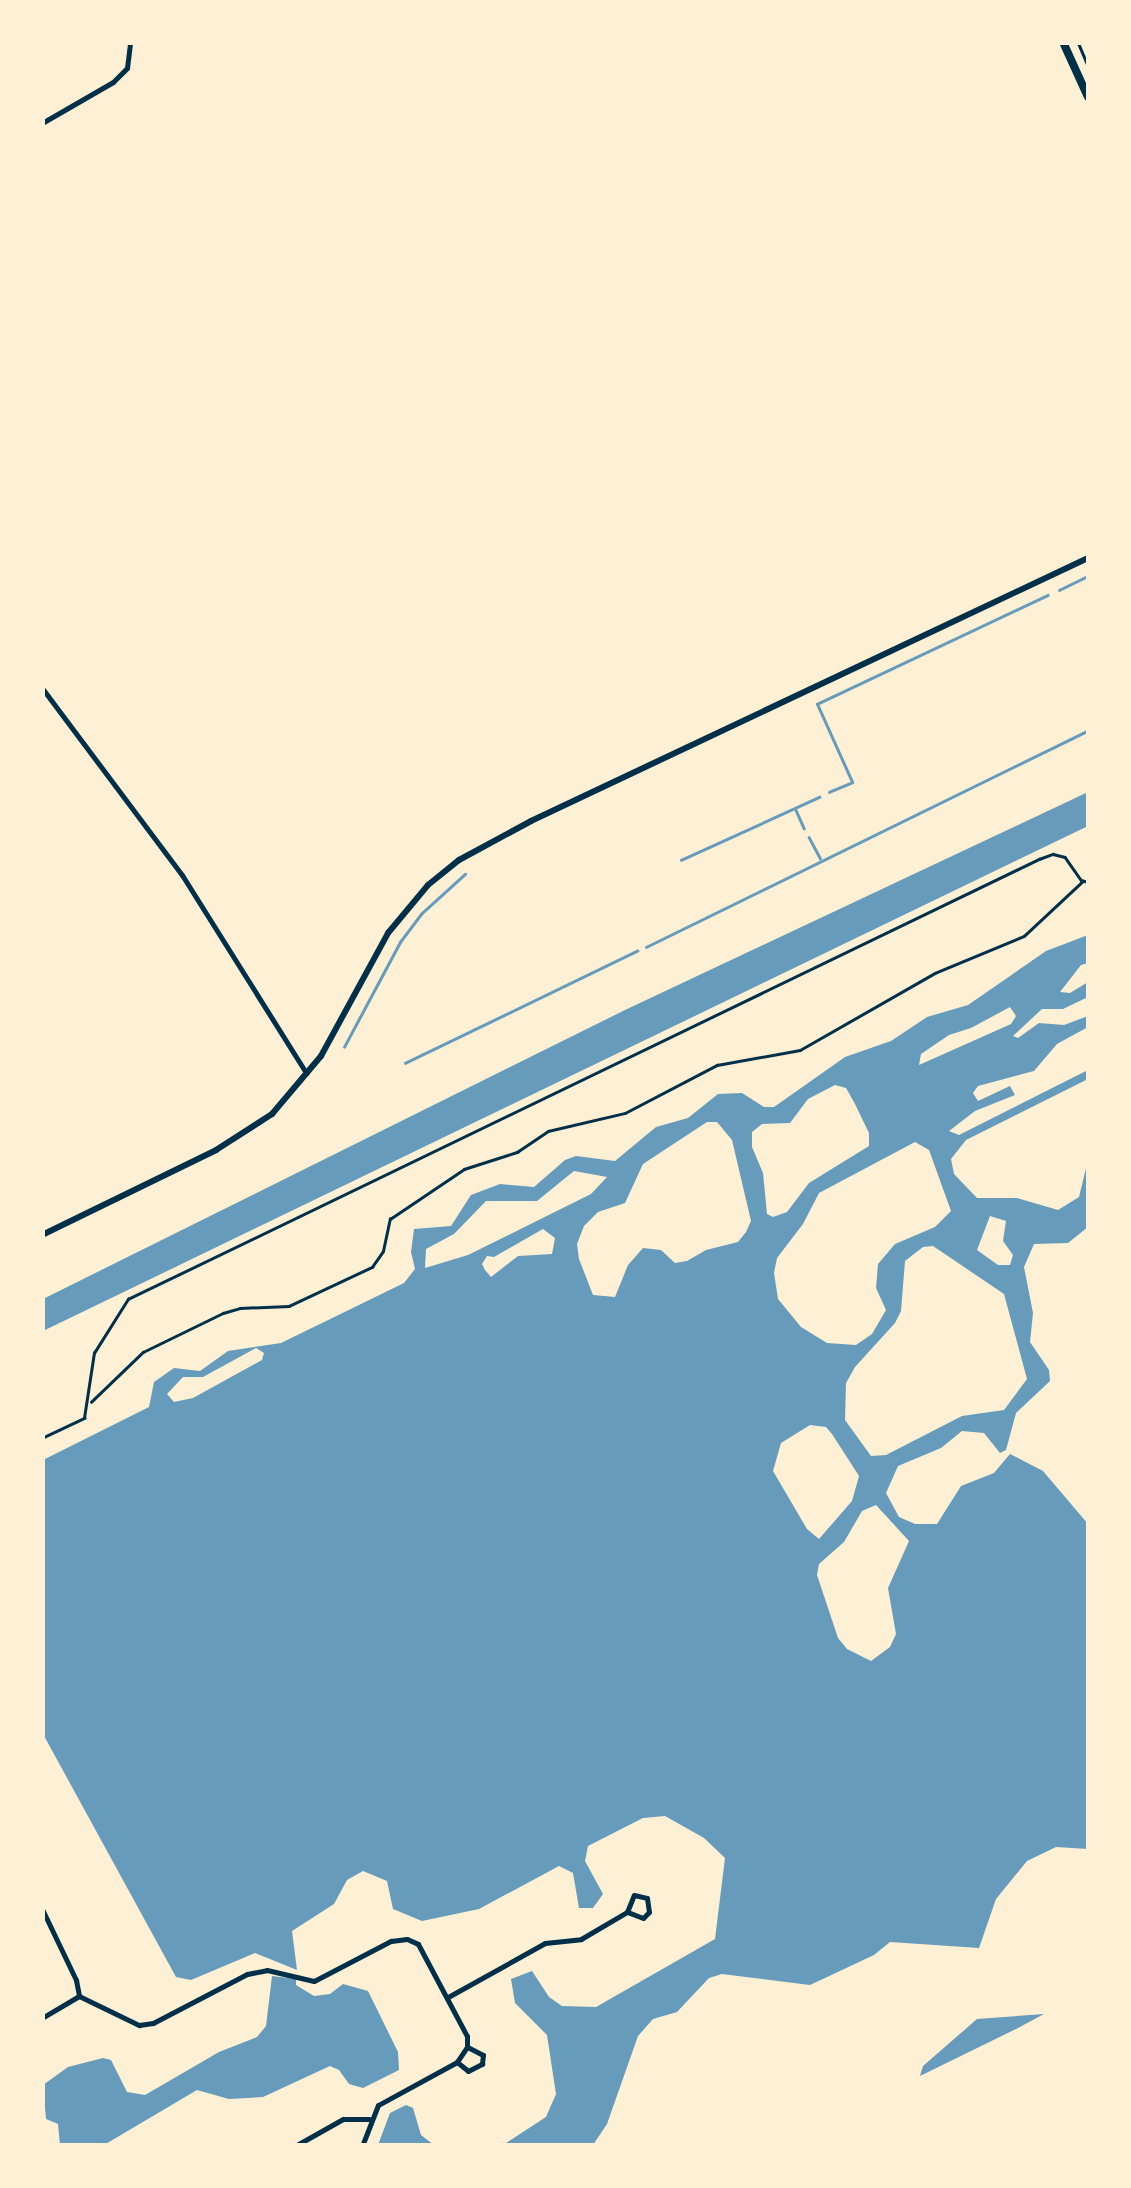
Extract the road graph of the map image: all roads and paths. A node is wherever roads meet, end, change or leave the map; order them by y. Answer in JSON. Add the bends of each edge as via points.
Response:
{"nodes":[{"id":1,"x":130,"y":42,"type":"edge"},
{"id":2,"x":1063,"y":42,"type":"edge"},
{"id":3,"x":1078,"y":42,"type":"edge"},
{"id":4,"x":1088,"y":65,"type":"edge"},
{"id":5,"x":1088,"y":97,"type":"edge"},
{"id":6,"x":42,"y":124,"type":"edge"},
{"id":7,"x":1088,"y":558,"type":"edge"},
{"id":8,"x":42,"y":688,"type":"edge"},
{"id":9,"x":1086,"y":882,"type":"edge"},
{"id":10,"x":307,"y":1075,"type":"junction"},
{"id":11,"x":42,"y":1235,"type":"edge"},
{"id":12,"x":90,"y":1403,"type":"junction"},
{"id":13,"x":42,"y":1438,"type":"edge"},
{"id":14,"x":42,"y":1909,"type":"edge"},
{"id":15,"x":627,"y":1912,"type":"junction"},
{"id":16,"x":80,"y":1996,"type":"junction"},
{"id":17,"x":448,"y":1996,"type":"junction"},
{"id":18,"x":42,"y":2018,"type":"edge"},
{"id":19,"x":466,"y":2047,"type":"junction"},
{"id":20,"x":457,"y":2062,"type":"junction"},
{"id":21,"x":369,"y":2119,"type":"junction"},
{"id":22,"x":295,"y":2146,"type":"edge"},
{"id":23,"x":362,"y":2146,"type":"edge"}],
"edges":[{"from":1,"to":6,"type":"street","via":[[127,68],[114,82]]},
{"from":2,"to":5,"type":"main road"},
{"from":3,"to":4,"type":"path"},
{"from":7,"to":10,"type":"street","via":[[459,860],[388,933]]},
{"from":8,"to":10,"type":"street","via":[[182,875]]},
{"from":9,"to":12,"type":"path","via":[[1016,941],[936,973],[800,1050],[717,1065],[626,1114],[548,1131],[517,1152],[464,1168],[390,1219],[372,1267],[289,1306],[223,1313],[143,1352]]},
{"from":9,"to":12,"type":"path","via":[[1065,857],[1044,857],[126,1299],[94,1353]]},
{"from":10,"to":11,"type":"street","via":[[272,1114],[228,1143]]},
{"from":12,"to":13,"type":"path","via":[[78,1424]]},
{"from":14,"to":16,"type":"street"},
{"from":15,"to":15,"type":"street","via":[[634,1896],[648,1898],[642,1918]]},
{"from":15,"to":17,"type":"street","via":[[581,1939],[545,1943]]},
{"from":16,"to":17,"type":"street","via":[[139,2026],[247,1974],[326,1978],[391,1941],[407,1939],[418,1944]]},
{"from":16,"to":18,"type":"street"},
{"from":17,"to":19,"type":"street","via":[[468,2036]]},
{"from":19,"to":20,"type":"street"},
{"from":19,"to":20,"type":"street","via":[[483,2054],[482,2064],[468,2071]]},
{"from":20,"to":21,"type":"street","via":[[388,2097]]},
{"from":21,"to":22,"type":"street","via":[[343,2120]]},
{"from":21,"to":23,"type":"street"}]}
